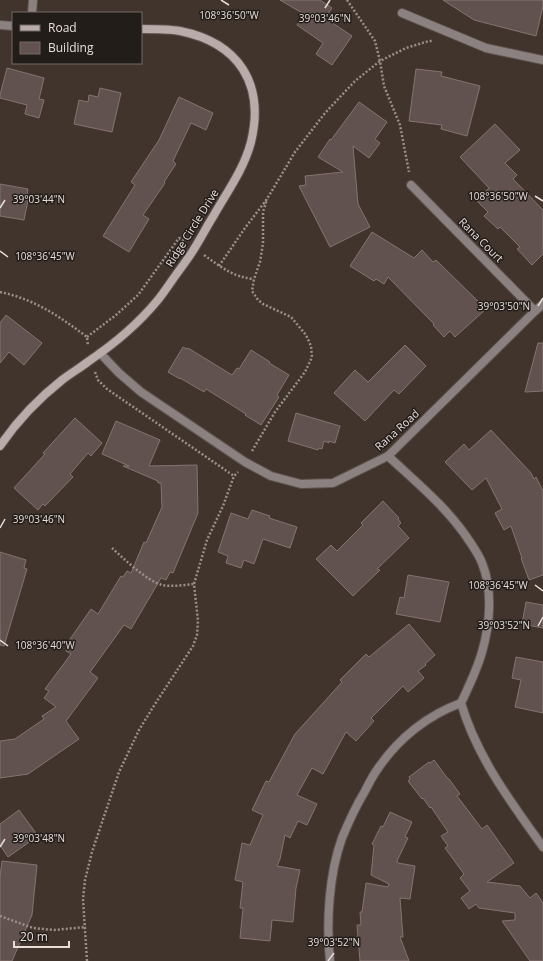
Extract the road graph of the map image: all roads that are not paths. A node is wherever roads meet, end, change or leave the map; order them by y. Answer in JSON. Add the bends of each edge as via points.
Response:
{"nodes":[{"id":1,"x":33,"y":0,"type":"edge"},
{"id":2,"x":32,"y":12,"type":"edge"},
{"id":3,"x":402,"y":13,"type":"dead end"},
{"id":4,"x":0,"y":25,"type":"edge"},
{"id":5,"x":12,"y":26,"type":"edge"},
{"id":6,"x":142,"y":29,"type":"edge"},
{"id":7,"x":543,"y":60,"type":"edge"},
{"id":8,"x":411,"y":185,"type":"road end"},
{"id":9,"x":543,"y":304,"type":"edge"},
{"id":10,"x":535,"y":311,"type":"junction"},
{"id":11,"x":100,"y":353,"type":"junction"},
{"id":12,"x":0,"y":446,"type":"edge"},
{"id":13,"x":388,"y":456,"type":"junction"},
{"id":14,"x":461,"y":703,"type":"junction"},
{"id":15,"x":543,"y":847,"type":"edge"},
{"id":16,"x":330,"y":961,"type":"edge"}],
"edges":[{"from":1,"to":2,"type":"street"},
{"from":3,"to":7,"type":"street","via":[[486,48]]},
{"from":4,"to":5,"type":"street"},
{"from":6,"to":11,"type":"street","name":"Ridge Circle Drive","via":[[180,31],[205,38],[226,50],[246,72],[251,85],[255,109],[254,126],[242,166],[195,248],[158,301],[131,328]]},
{"from":8,"to":10,"type":"street","name":"Rana Court"},
{"from":9,"to":10,"type":"street","name":"Rana Road"},
{"from":10,"to":13,"type":"street","name":"Rana Road"},
{"from":11,"to":12,"type":"street","name":"Ridge Circle Drive","via":[[62,380],[28,411]]},
{"from":11,"to":13,"type":"street","name":"Rana Road","via":[[141,392],[245,462],[271,476],[301,484],[334,483]]},
{"from":13,"to":14,"type":"street","via":[[454,519],[482,562],[489,597],[486,634],[476,669]]},
{"from":14,"to":15,"type":"street","via":[[486,763]]},
{"from":14,"to":16,"type":"street","via":[[434,716],[402,739],[378,768],[358,803],[342,838],[334,871],[328,912]]}]}
